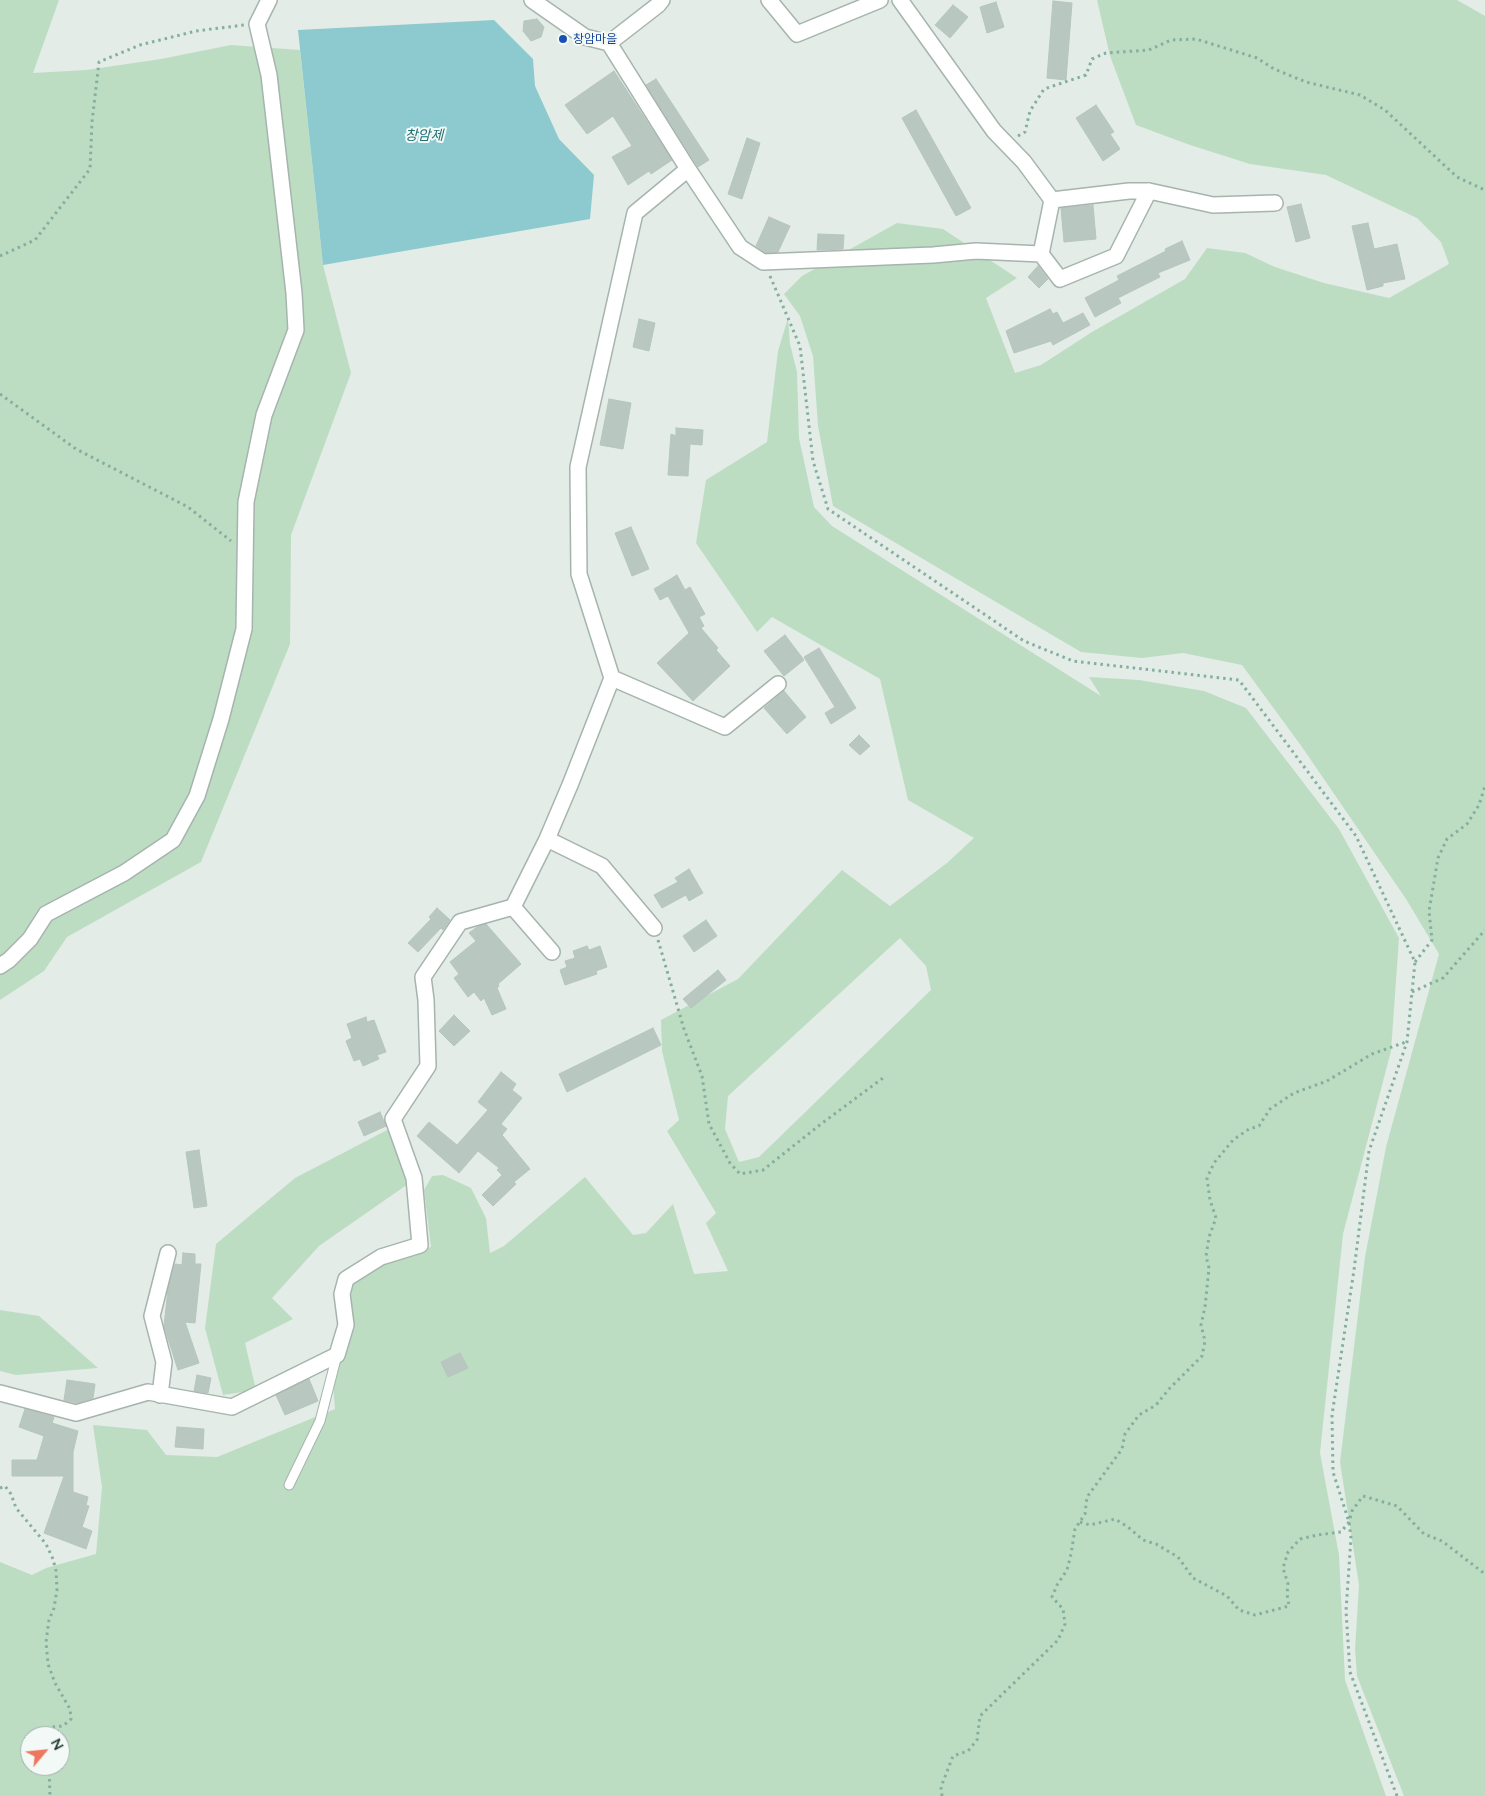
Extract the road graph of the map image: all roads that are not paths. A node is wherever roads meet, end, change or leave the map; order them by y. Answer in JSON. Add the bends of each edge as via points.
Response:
{"nodes":[{"id":1,"x":269,"y":0,"type":"edge"},
{"id":2,"x":532,"y":0,"type":"edge"},
{"id":3,"x":662,"y":0,"type":"edge"},
{"id":4,"x":769,"y":0,"type":"edge"},
{"id":5,"x":880,"y":0,"type":"edge"},
{"id":6,"x":900,"y":0,"type":"edge"},
{"id":7,"x":609,"y":43,"type":"junction"},
{"id":8,"x":688,"y":169,"type":"junction"},
{"id":9,"x":1149,"y":191,"type":"junction"},
{"id":10,"x":1052,"y":200,"type":"junction"},
{"id":11,"x":1276,"y":203,"type":"dead end"},
{"id":12,"x":1042,"y":254,"type":"junction"},
{"id":13,"x":612,"y":678,"type":"junction"},
{"id":14,"x":778,"y":684,"type":"dead end"},
{"id":15,"x":547,"y":839,"type":"junction"},
{"id":16,"x":513,"y":907,"type":"junction"},
{"id":17,"x":654,"y":928,"type":"road end"},
{"id":18,"x":552,"y":952,"type":"dead end"},
{"id":19,"x":0,"y":966,"type":"edge"},
{"id":20,"x":168,"y":1253,"type":"dead end"},
{"id":21,"x":337,"y":1355,"type":"junction"},
{"id":22,"x":0,"y":1392,"type":"edge"},
{"id":23,"x":160,"y":1395,"type":"junction"},
{"id":24,"x":289,"y":1485,"type":"dead end"}],
"edges":[{"from":1,"to":19,"type":"street","via":[[257,24],[270,85],[296,330],[264,414],[246,502],[244,629],[221,720],[197,796],[173,840],[124,873],[46,914],[30,939]]},
{"from":2,"to":7,"type":"street","via":[[585,37]]},
{"from":3,"to":7,"type":"street"},
{"from":4,"to":5,"type":"street","via":[[797,34]]},
{"from":6,"to":10,"type":"street","via":[[994,131],[1024,162]]},
{"from":7,"to":8,"type":"street"},
{"from":8,"to":12,"type":"street","via":[[740,247],[763,262],[976,252]]},
{"from":8,"to":13,"type":"street","via":[[635,213],[578,467],[579,574]]},
{"from":9,"to":10,"type":"street"},
{"from":9,"to":11,"type":"street","via":[[1213,205]]},
{"from":9,"to":12,"type":"street","via":[[1116,256],[1060,279]]},
{"from":10,"to":12,"type":"street"},
{"from":13,"to":14,"type":"street","via":[[725,727]]},
{"from":13,"to":15,"type":"street"},
{"from":15,"to":16,"type":"street"},
{"from":15,"to":17,"type":"street","via":[[602,866]]},
{"from":16,"to":18,"type":"street"},
{"from":16,"to":21,"type":"street","via":[[460,922],[423,977],[428,1066],[393,1119],[414,1178],[420,1245],[382,1257],[346,1279],[342,1294],[346,1325]]},
{"from":20,"to":23,"type":"street","via":[[152,1316],[164,1362]]},
{"from":21,"to":23,"type":"street","via":[[232,1406]]},
{"from":21,"to":24,"type":"lane","via":[[320,1421]]},
{"from":22,"to":23,"type":"street","via":[[76,1413],[148,1392]]}]}
